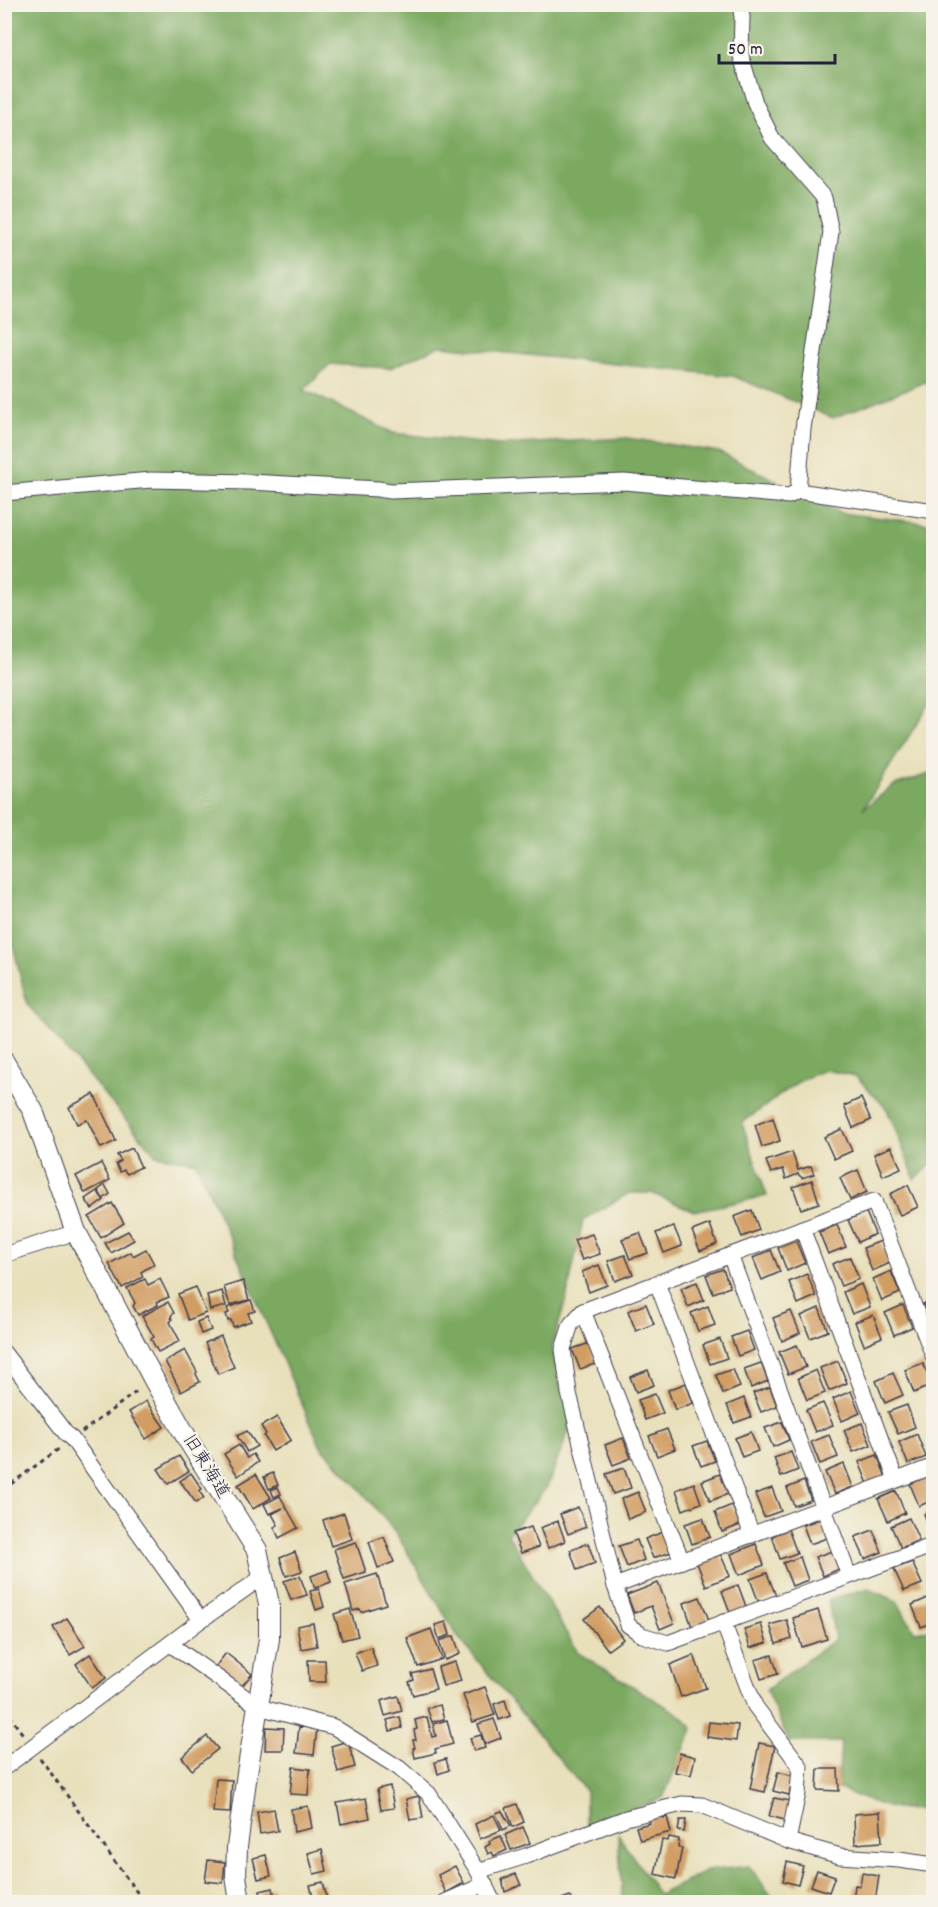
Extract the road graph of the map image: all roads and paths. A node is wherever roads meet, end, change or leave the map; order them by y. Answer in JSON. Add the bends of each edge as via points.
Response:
{"nodes":[{"id":1,"x":741,"y":4,"type":"edge"},
{"id":2,"x":798,"y":491,"type":"junction"},
{"id":3,"x":4,"y":493,"type":"edge"},
{"id":4,"x":933,"y":511,"type":"edge"},
{"id":5,"x":4,"y":1062,"type":"edge"},
{"id":6,"x":802,"y":1228,"type":"junction"},
{"id":7,"x":76,"y":1232,"type":"junction"},
{"id":8,"x":4,"y":1255,"type":"edge"},
{"id":9,"x":730,"y":1256,"type":"junction"},
{"id":10,"x":657,"y":1283,"type":"junction"},
{"id":11,"x":583,"y":1311,"type":"junction"},
{"id":12,"x":4,"y":1353,"type":"edge"},
{"id":13,"x":933,"y":1358,"type":"edge"},
{"id":14,"x":933,"y":1466,"type":"edge"},
{"id":15,"x":896,"y":1480,"type":"junction"},
{"id":16,"x":824,"y":1508,"type":"junction"},
{"id":17,"x":752,"y":1534,"type":"junction"},
{"id":18,"x":933,"y":1545,"type":"edge"},
{"id":19,"x":682,"y":1561,"type":"junction"},
{"id":20,"x":264,"y":1576,"type":"junction"},
{"id":21,"x":849,"y":1576,"type":"junction"},
{"id":22,"x":615,"y":1586,"type":"junction"},
{"id":23,"x":201,"y":1620,"type":"junction"},
{"id":24,"x":723,"y":1622,"type":"junction"},
{"id":25,"x":170,"y":1644,"type":"junction"},
{"id":26,"x":259,"y":1707,"type":"junction"},
{"id":27,"x":4,"y":1708,"type":"edge"},
{"id":28,"x":32,"y":1747,"type":"junction"},
{"id":29,"x":4,"y":1768,"type":"edge"},
{"id":30,"x":788,"y":1841,"type":"junction"},
{"id":31,"x":933,"y":1864,"type":"edge"},
{"id":32,"x":481,"y":1878,"type":"junction"},
{"id":33,"x":144,"y":1902,"type":"edge"},
{"id":34,"x":240,"y":1902,"type":"edge"},
{"id":35,"x":446,"y":1902,"type":"edge"},
{"id":36,"x":493,"y":1902,"type":"edge"}],
"edges":[{"from":1,"to":2,"type":"street","via":[[741,56],[754,103],[772,138],[824,198],[831,232]]},
{"from":2,"to":3,"type":"street","via":[[789,496],[624,482],[391,491],[151,480]]},
{"from":2,"to":4,"type":"street"},
{"from":5,"to":7,"type":"street","name":"旧東海道","via":[[33,1111]]},
{"from":6,"to":9,"type":"street"},
{"from":6,"to":13,"type":"street","via":[[874,1201]]},
{"from":6,"to":15,"type":"street"},
{"from":7,"to":8,"type":"street"},
{"from":7,"to":20,"type":"street","name":"旧東海道","via":[[188,1440],[257,1550]]},
{"from":9,"to":10,"type":"street"},
{"from":9,"to":16,"type":"street"},
{"from":10,"to":11,"type":"street"},
{"from":10,"to":17,"type":"street"},
{"from":11,"to":19,"type":"street"},
{"from":11,"to":22,"type":"street","via":[[571,1324],[563,1349],[569,1393]]},
{"from":12,"to":23,"type":"street","via":[[72,1439]]},
{"from":14,"to":15,"type":"street"},
{"from":15,"to":16,"type":"street"},
{"from":16,"to":17,"type":"street"},
{"from":16,"to":21,"type":"street"},
{"from":17,"to":19,"type":"street"},
{"from":18,"to":21,"type":"street"},
{"from":19,"to":22,"type":"street"},
{"from":20,"to":23,"type":"street"},
{"from":20,"to":26,"type":"street","name":"旧東海道","via":[[269,1639]]},
{"from":21,"to":24,"type":"street"},
{"from":22,"to":24,"type":"street","via":[[628,1625],[642,1635],[668,1643]]},
{"from":23,"to":25,"type":"street"},
{"from":24,"to":30,"type":"street","via":[[755,1706],[800,1766]]},
{"from":25,"to":26,"type":"street"},
{"from":25,"to":28,"type":"street"},
{"from":26,"to":32,"type":"street","via":[[334,1727],[399,1768],[429,1794]]},
{"from":26,"to":34,"type":"street","name":"旧東海道","via":[[237,1846]]},
{"from":27,"to":28,"type":"path"},
{"from":28,"to":29,"type":"street"},
{"from":28,"to":33,"type":"path"},
{"from":30,"to":31,"type":"street","via":[[840,1856]]},
{"from":30,"to":32,"type":"street","via":[[702,1805],[682,1804],[626,1818],[526,1856]]},
{"from":32,"to":35,"type":"street"},
{"from":32,"to":36,"type":"street"}]}
